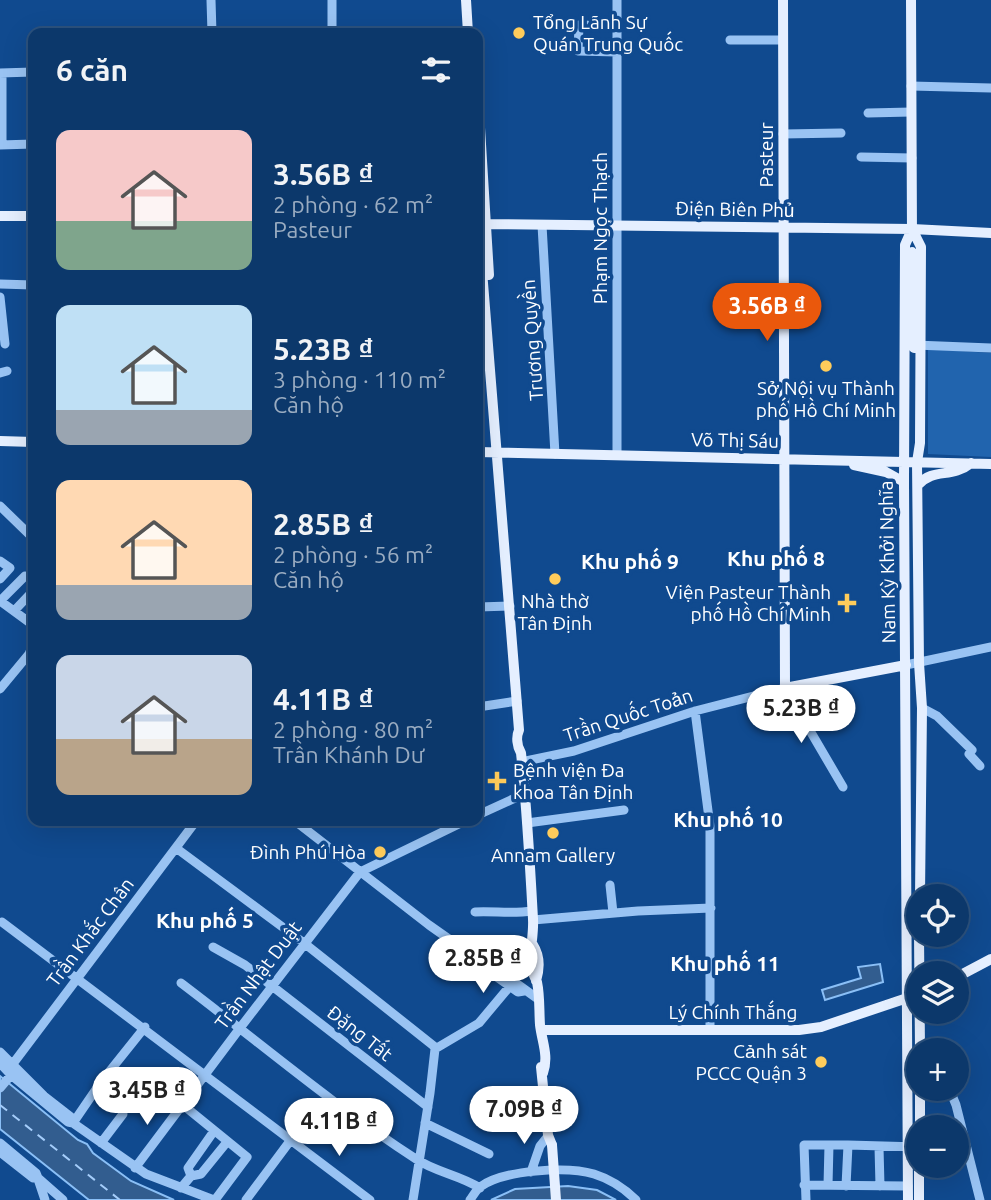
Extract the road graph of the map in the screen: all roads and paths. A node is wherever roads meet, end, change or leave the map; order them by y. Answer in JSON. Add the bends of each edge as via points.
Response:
{"nodes":[{"id":1,"x":211,"y":0,"type":"edge"},
{"id":2,"x":332,"y":0,"type":"edge"},
{"id":3,"x":466,"y":0,"type":"edge"},
{"id":4,"x":617,"y":0,"type":"edge"},
{"id":5,"x":783,"y":0,"type":"edge"},
{"id":6,"x":911,"y":0,"type":"edge"},
{"id":7,"x":617,"y":26,"type":"junction"},
{"id":8,"x":212,"y":28,"type":"edge"},
{"id":9,"x":332,"y":28,"type":"edge"},
{"id":10,"x":468,"y":28,"type":"edge"},
{"id":11,"x":730,"y":40,"type":"dead end"},
{"id":12,"x":782,"y":40,"type":"junction"},
{"id":13,"x":617,"y":52,"type":"junction"},
{"id":14,"x":28,"y":72,"type":"edge"},
{"id":15,"x":0,"y":73,"type":"edge"},
{"id":16,"x":911,"y":86,"type":"junction"},
{"id":17,"x":991,"y":88,"type":"edge"},
{"id":18,"x":911,"y":112,"type":"junction"},
{"id":19,"x":869,"y":113,"type":"dead end"},
{"id":20,"x":841,"y":133,"type":"dead end"},
{"id":21,"x":783,"y":134,"type":"junction"},
{"id":22,"x":28,"y":144,"type":"edge"},
{"id":23,"x":0,"y":145,"type":"edge"},
{"id":24,"x":862,"y":157,"type":"dead end"},
{"id":25,"x":912,"y":158,"type":"junction"},
{"id":26,"x":0,"y":216,"type":"edge"},
{"id":27,"x":28,"y":216,"type":"edge"},
{"id":28,"x":483,"y":223,"type":"edge"},
{"id":29,"x":542,"y":225,"type":"junction"},
{"id":30,"x":617,"y":226,"type":"junction"},
{"id":31,"x":783,"y":228,"type":"junction"},
{"id":32,"x":912,"y":229,"type":"junction"},
{"id":33,"x":991,"y":233,"type":"edge"},
{"id":34,"x":483,"y":258,"type":"edge"},
{"id":35,"x":0,"y":284,"type":"edge"},
{"id":36,"x":28,"y":285,"type":"edge"},
{"id":37,"x":0,"y":297,"type":"edge"},
{"id":38,"x":5,"y":344,"type":"dead end"},
{"id":39,"x":917,"y":345,"type":"junction"},
{"id":40,"x":991,"y":348,"type":"edge"},
{"id":41,"x":0,"y":441,"type":"edge"},
{"id":42,"x":28,"y":442,"type":"edge"},
{"id":43,"x":483,"y":452,"type":"edge"},
{"id":44,"x":499,"y":452,"type":"junction"},
{"id":45,"x":555,"y":454,"type":"junction"},
{"id":46,"x":617,"y":455,"type":"junction"},
{"id":47,"x":782,"y":459,"type":"junction"},
{"id":48,"x":846,"y":461,"type":"junction"},
{"id":49,"x":904,"y":462,"type":"junction"},
{"id":50,"x":918,"y":462,"type":"junction"},
{"id":51,"x":971,"y":463,"type":"junction"},
{"id":52,"x":991,"y":464,"type":"edge"},
{"id":53,"x":904,"y":482,"type":"junction"},
{"id":54,"x":918,"y":485,"type":"junction"},
{"id":55,"x":0,"y":506,"type":"edge"},
{"id":56,"x":28,"y":533,"type":"edge"},
{"id":57,"x":0,"y":561,"type":"edge"},
{"id":58,"x":24,"y":576,"type":"dead end"},
{"id":59,"x":0,"y":579,"type":"edge"},
{"id":60,"x":28,"y":596,"type":"edge"},
{"id":61,"x":0,"y":601,"type":"edge"},
{"id":62,"x":510,"y":606,"type":"junction"},
{"id":63,"x":483,"y":607,"type":"edge"},
{"id":64,"x":14,"y":611,"type":"junction"},
{"id":65,"x":28,"y":621,"type":"edge"},
{"id":66,"x":991,"y":647,"type":"edge"},
{"id":67,"x":28,"y":655,"type":"edge"},
{"id":68,"x":919,"y":663,"type":"junction"},
{"id":69,"x":905,"y":665,"type":"junction"},
{"id":70,"x":883,"y":670,"type":"junction"},
{"id":71,"x":785,"y":688,"type":"junction"},
{"id":72,"x":0,"y":689,"type":"edge"},
{"id":73,"x":906,"y":692,"type":"junction"},
{"id":74,"x":517,"y":701,"type":"junction"},
{"id":75,"x":483,"y":706,"type":"edge"},
{"id":76,"x":922,"y":708,"type":"junction"},
{"id":77,"x":695,"y":711,"type":"junction"},
{"id":78,"x":521,"y":757,"type":"junction"},
{"id":79,"x":980,"y":766,"type":"dead end"},
{"id":80,"x":843,"y":787,"type":"dead end"},
{"id":81,"x":524,"y":794,"type":"junction"},
{"id":82,"x":624,"y":810,"type":"dead end"},
{"id":83,"x":483,"y":813,"type":"edge"},
{"id":84,"x":527,"y":823,"type":"junction"},
{"id":85,"x":192,"y":826,"type":"edge"},
{"id":86,"x":301,"y":826,"type":"edge"},
{"id":87,"x":455,"y":826,"type":"edge"},
{"id":88,"x":176,"y":848,"type":"junction"},
{"id":89,"x":360,"y":872,"type":"junction"},
{"id":90,"x":920,"y":884,"type":"edge"},
{"id":91,"x":610,"y":885,"type":"dead end"},
{"id":92,"x":711,"y":908,"type":"junction"},
{"id":93,"x":475,"y":912,"type":"dead end"},
{"id":94,"x":613,"y":913,"type":"junction"},
{"id":95,"x":533,"y":916,"type":"junction"},
{"id":96,"x":2,"y":922,"type":"dead end"},
{"id":97,"x":304,"y":943,"type":"junction"},
{"id":98,"x":213,"y":947,"type":"dead end"},
{"id":99,"x":991,"y":960,"type":"edge"},
{"id":100,"x":483,"y":963,"type":"junction"},
{"id":101,"x":969,"y":971,"type":"edge"},
{"id":102,"x":78,"y":977,"type":"junction"},
{"id":103,"x":181,"y":983,"type":"dead end"},
{"id":104,"x":272,"y":986,"type":"junction"},
{"id":105,"x":510,"y":986,"type":"junction"},
{"id":106,"x":524,"y":991,"type":"junction"},
{"id":107,"x":538,"y":999,"type":"junction"},
{"id":108,"x":905,"y":999,"type":"junction"},
{"id":109,"x":145,"y":1027,"type":"junction"},
{"id":110,"x":240,"y":1028,"type":"junction"},
{"id":111,"x":710,"y":1029,"type":"junction"},
{"id":112,"x":541,"y":1030,"type":"junction"},
{"id":113,"x":435,"y":1047,"type":"junction"},
{"id":114,"x":0,"y":1052,"type":"edge"},
{"id":115,"x":6,"y":1070,"type":"edge"},
{"id":116,"x":205,"y":1074,"type":"junction"},
{"id":117,"x":0,"y":1088,"type":"edge"},
{"id":118,"x":954,"y":1101,"type":"edge"},
{"id":119,"x":183,"y":1105,"type":"junction"},
{"id":120,"x":428,"y":1107,"type":"junction"},
{"id":121,"x":123,"y":1114,"type":"dead end"},
{"id":122,"x":911,"y":1115,"type":"edge"},
{"id":123,"x":73,"y":1123,"type":"junction"},
{"id":124,"x":425,"y":1123,"type":"junction"},
{"id":125,"x":214,"y":1131,"type":"junction"},
{"id":126,"x":548,"y":1140,"type":"junction"},
{"id":127,"x":290,"y":1141,"type":"junction"},
{"id":128,"x":227,"y":1142,"type":"junction"},
{"id":129,"x":0,"y":1143,"type":"edge"},
{"id":130,"x":101,"y":1143,"type":"junction"},
{"id":131,"x":829,"y":1145,"type":"junction"},
{"id":132,"x":848,"y":1145,"type":"junction"},
{"id":133,"x":879,"y":1147,"type":"junction"},
{"id":134,"x":906,"y":1147,"type":"edge"},
{"id":135,"x":0,"y":1152,"type":"edge"},
{"id":136,"x":489,"y":1154,"type":"dead end"},
{"id":137,"x":420,"y":1162,"type":"junction"},
{"id":138,"x":135,"y":1168,"type":"junction"},
{"id":139,"x":531,"y":1172,"type":"junction"},
{"id":140,"x":191,"y":1176,"type":"junction"},
{"id":141,"x":38,"y":1178,"type":"junction"},
{"id":142,"x":909,"y":1178,"type":"edge"},
{"id":143,"x":919,"y":1178,"type":"edge"},
{"id":144,"x":804,"y":1185,"type":"junction"},
{"id":145,"x":828,"y":1185,"type":"junction"},
{"id":146,"x":846,"y":1186,"type":"junction"},
{"id":147,"x":880,"y":1186,"type":"junction"},
{"id":148,"x":908,"y":1186,"type":"junction"},
{"id":149,"x":181,"y":1188,"type":"junction"},
{"id":150,"x":480,"y":1188,"type":"junction"},
{"id":151,"x":45,"y":1200,"type":"edge"},
{"id":152,"x":63,"y":1200,"type":"edge"},
{"id":153,"x":215,"y":1200,"type":"edge"},
{"id":154,"x":246,"y":1200,"type":"edge"},
{"id":155,"x":370,"y":1200,"type":"edge"},
{"id":156,"x":413,"y":1200,"type":"edge"},
{"id":157,"x":470,"y":1200,"type":"edge"},
{"id":158,"x":549,"y":1200,"type":"edge"},
{"id":159,"x":556,"y":1200,"type":"edge"},
{"id":160,"x":636,"y":1200,"type":"edge"},
{"id":161,"x":806,"y":1200,"type":"edge"},
{"id":162,"x":908,"y":1200,"type":"edge"},
{"id":163,"x":919,"y":1200,"type":"edge"},
{"id":164,"x":981,"y":1200,"type":"edge"}],
"edges":[{"from":1,"to":8,"type":"street"},
{"from":2,"to":9,"type":"street"},
{"from":3,"to":10,"type":"main road"},
{"from":4,"to":7,"type":"street","name":"Phạm Ngọc Thạch"},
{"from":5,"to":12,"type":"main road","name":"Pasteur"},
{"from":6,"to":16,"type":"main road","name":"Nam Kỳ Khởi Nghĩa"},
{"from":7,"to":13,"type":"street","name":"Phạm Ngọc Thạch"},
{"from":7,"to":13,"type":"street","via":[[579,25],[578,51]]},
{"from":11,"to":12,"type":"street"},
{"from":12,"to":21,"type":"main road","name":"Pasteur"},
{"from":13,"to":30,"type":"street","name":"Phạm Ngọc Thạch"},
{"from":14,"to":15,"type":"street"},
{"from":15,"to":23,"type":"street"},
{"from":16,"to":17,"type":"street"},
{"from":16,"to":18,"type":"main road","name":"Nam Kỳ Khởi Nghĩa"},
{"from":18,"to":19,"type":"street"},
{"from":18,"to":25,"type":"main road","name":"Nam Kỳ Khởi Nghĩa"},
{"from":20,"to":21,"type":"street"},
{"from":21,"to":31,"type":"main road","name":"Pasteur"},
{"from":22,"to":23,"type":"street"},
{"from":24,"to":25,"type":"street"},
{"from":25,"to":32,"type":"main road","name":"Nam Kỳ Khởi Nghĩa"},
{"from":26,"to":27,"type":"main road"},
{"from":28,"to":29,"type":"main road","name":"Điện Biên Phủ"},
{"from":29,"to":30,"type":"main road","name":"Điện Biên Phủ"},
{"from":29,"to":45,"type":"street","name":"Trương Quyền"},
{"from":30,"to":31,"type":"main road","name":"Điện Biên Phủ"},
{"from":30,"to":46,"type":"street","name":"Phạm Ngọc Thạch"},
{"from":31,"to":32,"type":"main road","name":"Điện Biên Phủ"},
{"from":31,"to":47,"type":"main road","name":"Pasteur"},
{"from":32,"to":33,"type":"main road","name":"Điện Biên Phủ"},
{"from":32,"to":39,"type":"main road","name":"Nam Kỳ Khởi Nghĩa","via":[[921,247]]},
{"from":32,"to":49,"type":"main road","name":"Nam Kỳ Khởi Nghĩa","via":[[905,244]]},
{"from":34,"to":44,"type":"main road"},
{"from":35,"to":36,"type":"street"},
{"from":37,"to":38,"type":"street"},
{"from":39,"to":40,"type":"street"},
{"from":39,"to":50,"type":"main road","name":"Nam Kỳ Khởi Nghĩa"},
{"from":41,"to":42,"type":"main road"},
{"from":43,"to":44,"type":"main road","name":"Võ Thị Sáu"},
{"from":44,"to":45,"type":"main road","name":"Võ Thị Sáu"},
{"from":44,"to":62,"type":"main road"},
{"from":45,"to":46,"type":"main road","name":"Võ Thị Sáu"},
{"from":46,"to":47,"type":"main road","name":"Võ Thị Sáu"},
{"from":47,"to":48,"type":"main road","name":"Võ Thị Sáu"},
{"from":47,"to":71,"type":"main road","name":"Pasteur"},
{"from":48,"to":49,"type":"main road","name":"Võ Thị Sáu"},
{"from":48,"to":53,"type":"main road"},
{"from":49,"to":50,"type":"main road","name":"Võ Thị Sáu"},
{"from":49,"to":53,"type":"main road","name":"Nam Kỳ Khởi Nghĩa"},
{"from":50,"to":51,"type":"main road","name":"Võ Thị Sáu"},
{"from":50,"to":54,"type":"main road","name":"Nam Kỳ Khởi Nghĩa"},
{"from":51,"to":52,"type":"main road","name":"Võ Thị Sáu"},
{"from":51,"to":54,"type":"main road","via":[[960,472],[926,477]]},
{"from":53,"to":69,"type":"main road","name":"Nam Kỳ Khởi Nghĩa"},
{"from":54,"to":68,"type":"main road","name":"Nam Kỳ Khởi Nghĩa"},
{"from":55,"to":56,"type":"street"},
{"from":57,"to":59,"type":"street","via":[[10,568]]},
{"from":58,"to":61,"type":"street"},
{"from":60,"to":64,"type":"street"},
{"from":61,"to":64,"type":"street"},
{"from":62,"to":63,"type":"street"},
{"from":62,"to":74,"type":"main road"},
{"from":64,"to":65,"type":"street"},
{"from":66,"to":68,"type":"street","name":"Trần Quốc Toản"},
{"from":67,"to":72,"type":"street"},
{"from":68,"to":69,"type":"street","name":"Trần Quốc Toản"},
{"from":68,"to":76,"type":"main road","name":"Nam Kỳ Khởi Nghĩa"},
{"from":69,"to":70,"type":"main road","name":"Trần Quốc Toản"},
{"from":69,"to":73,"type":"main road","name":"Nam Kỳ Khởi Nghĩa"},
{"from":70,"to":71,"type":"main road","name":"Trần Quốc Toản"},
{"from":70,"to":73,"type":"main road","via":[[898,676]]},
{"from":71,"to":77,"type":"street","name":"Trần Quốc Toản"},
{"from":71,"to":80,"type":"street"},
{"from":73,"to":108,"type":"main road","name":"Nam Kỳ Khởi Nghĩa"},
{"from":74,"to":75,"type":"street"},
{"from":74,"to":78,"type":"main road"},
{"from":76,"to":79,"type":"street","via":[[937,716],[972,750],[969,754]]},
{"from":76,"to":90,"type":"main road","name":"Nam Kỳ Khởi Nghĩa"},
{"from":77,"to":78,"type":"street","name":"Trần Quốc Toản","via":[[574,751]]},
{"from":77,"to":92,"type":"street","via":[[710,826]]},
{"from":78,"to":81,"type":"main road"},
{"from":81,"to":83,"type":"street"},
{"from":81,"to":84,"type":"main road"},
{"from":82,"to":84,"type":"street"},
{"from":84,"to":95,"type":"main road"},
{"from":85,"to":88,"type":"street","name":"Trần Khắc Chân"},
{"from":86,"to":89,"type":"street"},
{"from":87,"to":89,"type":"street"},
{"from":88,"to":97,"type":"street"},
{"from":88,"to":102,"type":"street","name":"Trần Khắc Chân"},
{"from":89,"to":97,"type":"street","name":"Trần Nhật Duật"},
{"from":89,"to":100,"type":"street"},
{"from":91,"to":94,"type":"street"},
{"from":92,"to":94,"type":"street"},
{"from":92,"to":111,"type":"street"},
{"from":93,"to":95,"type":"street"},
{"from":94,"to":95,"type":"street"},
{"from":95,"to":107,"type":"main road","via":[[533,945],[540,970]]},
{"from":96,"to":102,"type":"street"},
{"from":97,"to":104,"type":"street","name":"Trần Nhật Duật"},
{"from":97,"to":113,"type":"street"},
{"from":98,"to":104,"type":"street","name":"Ðặng Tất"},
{"from":99,"to":101,"type":"main road"},
{"from":100,"to":105,"type":"street"},
{"from":100,"to":106,"type":"street"},
{"from":102,"to":109,"type":"street"},
{"from":102,"to":115,"type":"street","name":"Trần Khắc Chân"},
{"from":103,"to":110,"type":"street"},
{"from":104,"to":110,"type":"street","name":"Trần Nhật Duật"},
{"from":104,"to":120,"type":"street","name":"Ðặng Tất"},
{"from":105,"to":106,"type":"street"},
{"from":105,"to":113,"type":"street","via":[[479,1023]]},
{"from":106,"to":107,"type":"street"},
{"from":107,"to":112,"type":"main road"},
{"from":108,"to":111,"type":"main road","name":"Lý Chính Thắng","via":[[821,1027]]},
{"from":108,"to":122,"type":"main road","name":"Nam Kỳ Khởi Nghĩa"},
{"from":109,"to":116,"type":"street"},
{"from":109,"to":123,"type":"street"},
{"from":110,"to":116,"type":"street","name":"Trần Nhật Duật"},
{"from":110,"to":137,"type":"street"},
{"from":111,"to":112,"type":"main road","name":"Lý Chính Thắng"},
{"from":112,"to":126,"type":"main road"},
{"from":113,"to":120,"type":"street"},
{"from":114,"to":115,"type":"street"},
{"from":115,"to":117,"type":"street","name":"Trần Khắc Chân"},
{"from":115,"to":123,"type":"street"},
{"from":116,"to":119,"type":"street","name":"Trần Nhật Duật"},
{"from":116,"to":127,"type":"street"},
{"from":118,"to":164,"type":"street"},
{"from":119,"to":125,"type":"street"},
{"from":119,"to":138,"type":"street","name":"Trần Nhật Duật"},
{"from":120,"to":124,"type":"street"},
{"from":121,"to":130,"type":"street"},
{"from":123,"to":130,"type":"street"},
{"from":124,"to":136,"type":"street"},
{"from":124,"to":137,"type":"street"},
{"from":125,"to":128,"type":"street"},
{"from":125,"to":140,"type":"street","via":[[188,1168]]},
{"from":126,"to":139,"type":"street","via":[[540,1146]]},
{"from":126,"to":158,"type":"main road"},
{"from":126,"to":159,"type":"main road","bridge":true},
{"from":127,"to":154,"type":"street"},
{"from":127,"to":155,"type":"street"},
{"from":128,"to":140,"type":"street","via":[[201,1174]]},
{"from":128,"to":153,"type":"street","via":[[247,1157]]},
{"from":129,"to":141,"type":"street"},
{"from":130,"to":138,"type":"street"},
{"from":131,"to":132,"type":"street"},
{"from":131,"to":144,"type":"street","via":[[804,1145]]},
{"from":131,"to":145,"type":"street"},
{"from":132,"to":133,"type":"street"},
{"from":132,"to":146,"type":"street"},
{"from":133,"to":134,"type":"street"},
{"from":133,"to":147,"type":"street"},
{"from":135,"to":141,"type":"street"},
{"from":137,"to":150,"type":"street"},
{"from":137,"to":156,"type":"street"},
{"from":138,"to":149,"type":"street"},
{"from":139,"to":150,"type":"street","via":[[501,1177]]},
{"from":139,"to":160,"type":"street","via":[[587,1172],[614,1183]]},
{"from":140,"to":149,"type":"street"},
{"from":141,"to":151,"type":"street"},
{"from":141,"to":152,"type":"street"},
{"from":142,"to":148,"type":"main road","name":"Nam Kỳ Khởi Nghĩa"},
{"from":143,"to":163,"type":"main road"},
{"from":144,"to":145,"type":"street"},
{"from":144,"to":161,"type":"street"},
{"from":145,"to":146,"type":"street"},
{"from":146,"to":147,"type":"street"},
{"from":147,"to":148,"type":"street"},
{"from":148,"to":162,"type":"main road","name":"Nam Kỳ Khởi Nghĩa"},
{"from":149,"to":153,"type":"street"},
{"from":150,"to":157,"type":"street"}]}
